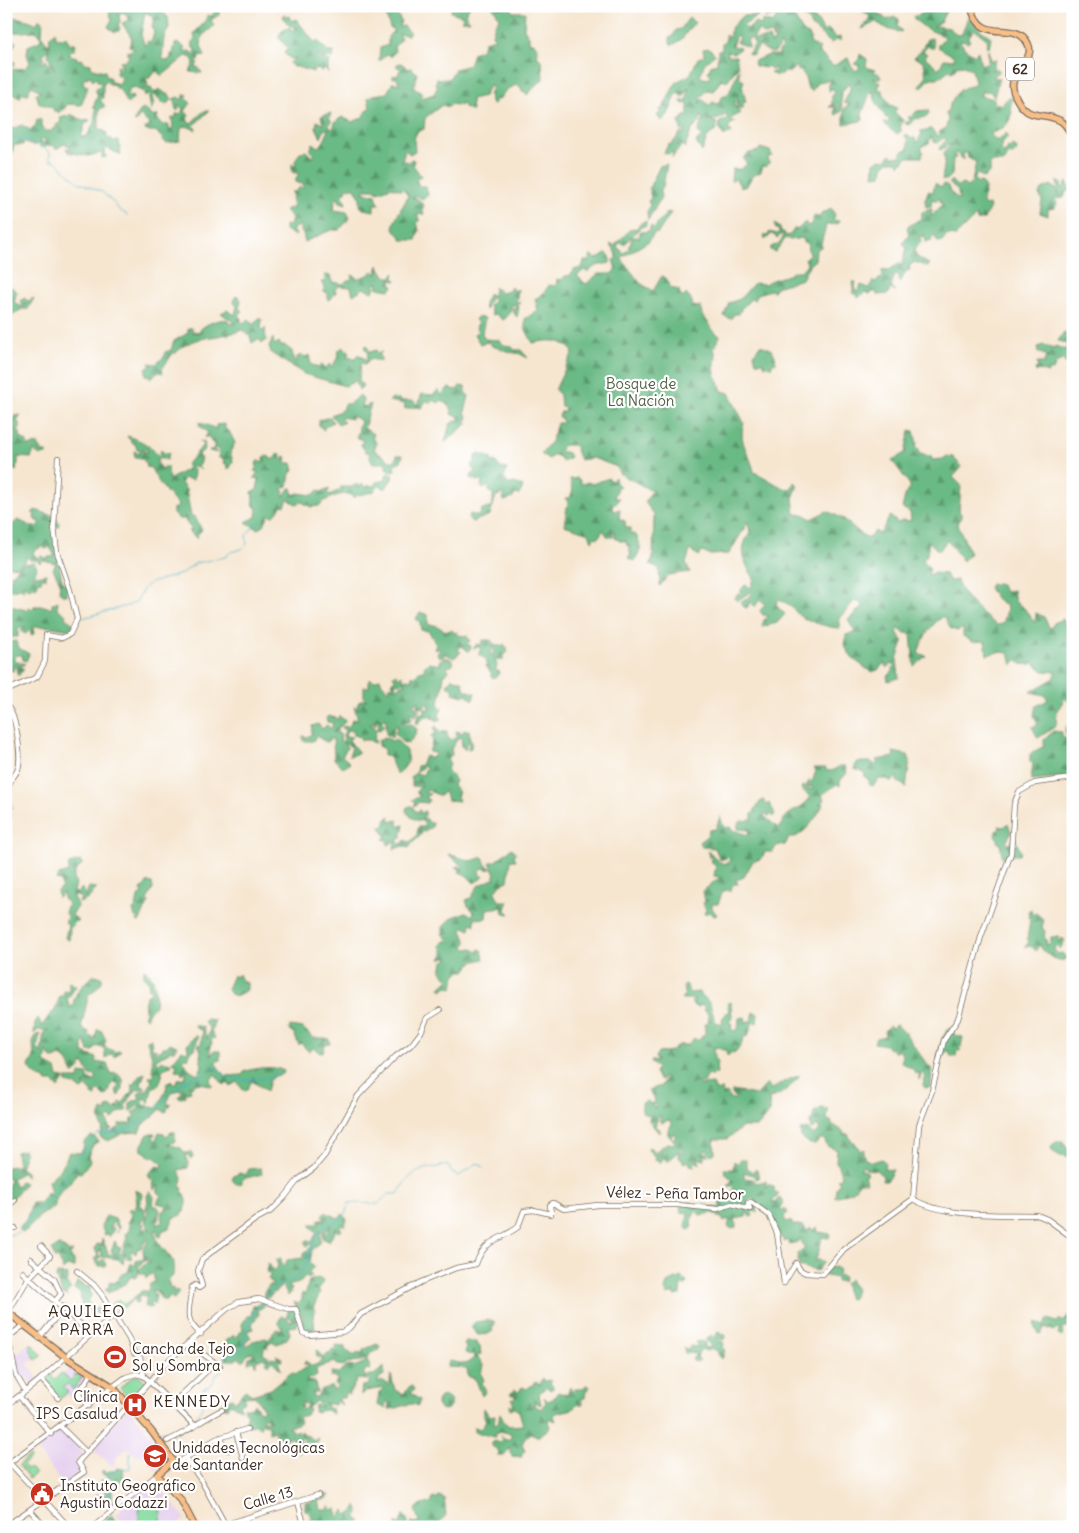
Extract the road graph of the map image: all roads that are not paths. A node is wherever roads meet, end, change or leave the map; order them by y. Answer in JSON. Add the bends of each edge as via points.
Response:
{"nodes":[{"id":1,"x":971,"y":6,"type":"edge"},
{"id":2,"x":1073,"y":136,"type":"edge"},
{"id":3,"x":58,"y":458,"type":"dead end"},
{"id":4,"x":6,"y":691,"type":"edge"},
{"id":5,"x":6,"y":706,"type":"edge"},
{"id":6,"x":1073,"y":778,"type":"edge"},
{"id":7,"x":6,"y":827,"type":"edge"},
{"id":8,"x":440,"y":1010,"type":"dead end"},
{"id":9,"x":913,"y":1199,"type":"junction"},
{"id":10,"x":15,"y":1200,"type":"dead end"},
{"id":11,"x":6,"y":1207,"type":"edge"},
{"id":12,"x":6,"y":1227,"type":"edge"},
{"id":13,"x":15,"y":1228,"type":"dead end"},
{"id":14,"x":1073,"y":1238,"type":"edge"},
{"id":15,"x":41,"y":1246,"type":"dead end"},
{"id":16,"x":32,"y":1259,"type":"dead end"},
{"id":17,"x":40,"y":1266,"type":"junction"},
{"id":18,"x":77,"y":1271,"type":"dead end"},
{"id":19,"x":22,"y":1272,"type":"dead end"},
{"id":20,"x":30,"y":1278,"type":"junction"},
{"id":21,"x":56,"y":1300,"type":"junction"},
{"id":22,"x":64,"y":1308,"type":"junction"},
{"id":23,"x":7,"y":1311,"type":"edge"},
{"id":24,"x":113,"y":1316,"type":"junction"},
{"id":25,"x":24,"y":1325,"type":"junction"},
{"id":26,"x":90,"y":1333,"type":"junction"},
{"id":27,"x":202,"y":1334,"type":"junction"},
{"id":28,"x":7,"y":1338,"type":"edge"},
{"id":29,"x":39,"y":1338,"type":"junction"},
{"id":30,"x":189,"y":1344,"type":"junction"},
{"id":31,"x":65,"y":1357,"type":"junction"},
{"id":32,"x":91,"y":1374,"type":"junction"},
{"id":33,"x":144,"y":1376,"type":"junction"},
{"id":34,"x":41,"y":1379,"type":"junction"},
{"id":35,"x":150,"y":1382,"type":"junction"},
{"id":36,"x":113,"y":1387,"type":"junction"},
{"id":37,"x":25,"y":1390,"type":"junction"},
{"id":38,"x":19,"y":1396,"type":"junction"},
{"id":39,"x":58,"y":1398,"type":"dead end"},
{"id":40,"x":128,"y":1404,"type":"junction"},
{"id":41,"x":172,"y":1404,"type":"junction"},
{"id":42,"x":6,"y":1405,"type":"edge"},
{"id":43,"x":90,"y":1406,"type":"junction"},
{"id":44,"x":222,"y":1410,"type":"dead end"},
{"id":45,"x":193,"y":1424,"type":"junction"},
{"id":46,"x":61,"y":1427,"type":"junction"},
{"id":47,"x":246,"y":1429,"type":"dead end"},
{"id":48,"x":236,"y":1432,"type":"junction"},
{"id":49,"x":52,"y":1434,"type":"junction"},
{"id":50,"x":221,"y":1437,"type":"junction"},
{"id":51,"x":167,"y":1441,"type":"dead end"},
{"id":52,"x":228,"y":1450,"type":"dead end"},
{"id":53,"x":86,"y":1452,"type":"junction"},
{"id":54,"x":243,"y":1458,"type":"dead end"},
{"id":55,"x":186,"y":1459,"type":"junction"},
{"id":56,"x":173,"y":1461,"type":"junction"},
{"id":57,"x":7,"y":1462,"type":"edge"},
{"id":58,"x":157,"y":1475,"type":"junction"},
{"id":59,"x":318,"y":1495,"type":"dead end"},
{"id":60,"x":43,"y":1500,"type":"junction"},
{"id":61,"x":298,"y":1502,"type":"junction"},
{"id":62,"x":30,"y":1510,"type":"junction"},
{"id":63,"x":304,"y":1525,"type":"edge"},
{"id":64,"x":6,"y":1526,"type":"edge"},
{"id":65,"x":225,"y":1526,"type":"edge"},
{"id":66,"x":45,"y":1527,"type":"edge"},
{"id":67,"x":69,"y":1527,"type":"edge"},
{"id":68,"x":93,"y":1527,"type":"edge"},
{"id":69,"x":195,"y":1527,"type":"edge"},
{"id":70,"x":291,"y":1527,"type":"edge"}],
"edges":[{"from":1,"to":2,"type":"main road","number":"62","via":[[983,26],[996,32],[1014,32],[1025,39],[1029,45],[1029,56],[1013,78],[1013,91],[1032,115],[1059,120]]},
{"from":3,"to":4,"type":"street","via":[[54,510],[56,543],[77,620],[70,634],[62,638],[46,635],[45,661],[37,677]]},
{"from":5,"to":7,"type":"street","via":[[13,712],[20,760],[8,788],[12,805]]},
{"from":6,"to":9,"type":"street","via":[[1035,783],[1019,792],[1014,804],[1011,853],[981,937],[958,1019],[944,1040],[932,1091],[919,1125]]},
{"from":8,"to":27,"type":"street","via":[[427,1018],[411,1045],[358,1096],[325,1155],[314,1168],[298,1180],[271,1211],[202,1259],[198,1271],[202,1286],[192,1287],[188,1314],[191,1325]]},
{"from":9,"to":14,"type":"street","via":[[924,1206],[962,1212],[1037,1215]]},
{"from":9,"to":27,"type":"street","name":"Vélez - Peña Tambor","via":[[844,1249],[823,1274],[806,1273],[796,1263],[784,1283],[777,1233],[770,1215],[751,1202],[748,1203],[750,1209],[732,1204],[717,1209],[678,1205],[598,1205],[564,1210],[553,1203],[550,1205],[551,1214],[524,1211],[518,1227],[487,1244],[476,1264],[421,1282],[361,1314],[342,1332],[303,1333],[296,1309],[263,1299],[233,1305]]},
{"from":10,"to":11,"type":"street"},
{"from":12,"to":13,"type":"street"},
{"from":15,"to":17,"type":"street","via":[[50,1256]]},
{"from":16,"to":17,"type":"street"},
{"from":17,"to":20,"type":"street"},
{"from":17,"to":21,"type":"street","via":[[54,1279],[61,1294]]},
{"from":18,"to":24,"type":"street","via":[[94,1285]]},
{"from":19,"to":20,"type":"street"},
{"from":20,"to":21,"type":"street"},
{"from":20,"to":23,"type":"street"},
{"from":21,"to":22,"type":"street"},
{"from":22,"to":26,"type":"street"},
{"from":22,"to":29,"type":"street"},
{"from":23,"to":25,"type":"main road"},
{"from":24,"to":26,"type":"street"},
{"from":24,"to":33,"type":"street","via":[[129,1339],[134,1353],[140,1357]]},
{"from":25,"to":28,"type":"street"},
{"from":25,"to":29,"type":"main road"},
{"from":26,"to":31,"type":"street"},
{"from":27,"to":30,"type":"street"},
{"from":28,"to":37,"type":"street","via":[[16,1375]]},
{"from":29,"to":31,"type":"main road"},
{"from":30,"to":35,"type":"street"},
{"from":30,"to":41,"type":"street","via":[[218,1365]]},
{"from":31,"to":32,"type":"main road"},
{"from":31,"to":34,"type":"street"},
{"from":32,"to":36,"type":"main road"},
{"from":32,"to":43,"type":"street","via":[[78,1394]]},
{"from":33,"to":35,"type":"street"},
{"from":33,"to":36,"type":"street","via":[[133,1374]]},
{"from":34,"to":37,"type":"street"},
{"from":34,"to":39,"type":"street"},
{"from":35,"to":40,"type":"street"},
{"from":35,"to":41,"type":"street"},
{"from":36,"to":40,"type":"main road"},
{"from":36,"to":43,"type":"street"},
{"from":37,"to":38,"type":"street"},
{"from":38,"to":42,"type":"street"},
{"from":38,"to":49,"type":"street"},
{"from":40,"to":53,"type":"street"},
{"from":40,"to":56,"type":"main road"},
{"from":41,"to":45,"type":"street"},
{"from":43,"to":46,"type":"street"},
{"from":44,"to":45,"type":"street"},
{"from":45,"to":51,"type":"street","via":[[178,1438]]},
{"from":46,"to":49,"type":"street"},
{"from":46,"to":53,"type":"street"},
{"from":47,"to":48,"type":"street"},
{"from":48,"to":50,"type":"street"},
{"from":48,"to":54,"type":"street"},
{"from":49,"to":57,"type":"street"},
{"from":50,"to":52,"type":"street","via":[[224,1448]]},
{"from":50,"to":55,"type":"street"},
{"from":53,"to":60,"type":"street","via":[[78,1462],[84,1472]]},
{"from":55,"to":56,"type":"street"},
{"from":55,"to":65,"type":"street"},
{"from":56,"to":58,"type":"main road"},
{"from":57,"to":60,"type":"street"},
{"from":58,"to":68,"type":"street"},
{"from":58,"to":69,"type":"main road","via":[[181,1500]]},
{"from":59,"to":61,"type":"street","name":"Calle 13"},
{"from":60,"to":62,"type":"street"},
{"from":60,"to":67,"type":"street"},
{"from":61,"to":63,"type":"street"},
{"from":61,"to":65,"type":"street","name":"Calle 13"},
{"from":62,"to":64,"type":"street"},
{"from":62,"to":66,"type":"street"},
{"from":63,"to":70,"type":"street"}]}
